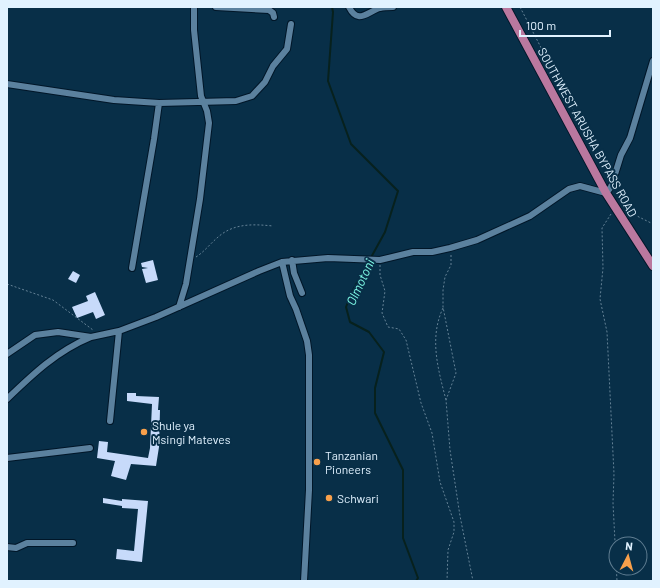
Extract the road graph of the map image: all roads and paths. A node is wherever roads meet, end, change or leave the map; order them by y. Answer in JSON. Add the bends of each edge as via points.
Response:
{"nodes":[{"id":1,"x":194,"y":7,"type":"edge"},
{"id":2,"x":216,"y":7,"type":"edge"},
{"id":3,"x":349,"y":7,"type":"edge"},
{"id":4,"x":393,"y":7,"type":"edge"},
{"id":5,"x":506,"y":7,"type":"edge"},
{"id":6,"x":520,"y":7,"type":"edge"},
{"id":7,"x":274,"y":17,"type":"dead end"},
{"id":8,"x":291,"y":24,"type":"dead end"},
{"id":9,"x":653,"y":61,"type":"edge"},
{"id":10,"x":7,"y":84,"type":"edge"},
{"id":11,"x":202,"y":102,"type":"junction"},
{"id":12,"x":159,"y":103,"type":"junction"},
{"id":13,"x":616,"y":171,"type":"junction"},
{"id":14,"x":606,"y":193,"type":"junction"},
{"id":15,"x":615,"y":208,"type":"junction"},
{"id":16,"x":653,"y":224,"type":"edge"},
{"id":17,"x":273,"y":226,"type":"dead end"},
{"id":18,"x":450,"y":248,"type":"junction"},
{"id":19,"x":190,"y":260,"type":"junction"},
{"id":20,"x":292,"y":260,"type":"junction"},
{"id":21,"x":380,"y":260,"type":"junction"},
{"id":22,"x":282,"y":262,"type":"junction"},
{"id":23,"x":653,"y":266,"type":"edge"},
{"id":24,"x":132,"y":268,"type":"dead end"},
{"id":25,"x":7,"y":284,"type":"edge"},
{"id":26,"x":302,"y":293,"type":"dead end"},
{"id":27,"x":179,"y":307,"type":"junction"},
{"id":28,"x":443,"y":307,"type":"junction"},
{"id":29,"x":119,"y":331,"type":"junction"},
{"id":30,"x":101,"y":335,"type":"junction"},
{"id":31,"x":91,"y":337,"type":"junction"},
{"id":32,"x":7,"y":354,"type":"edge"},
{"id":33,"x":7,"y":399,"type":"edge"},
{"id":34,"x":446,"y":400,"type":"junction"},
{"id":35,"x":110,"y":421,"type":"dead end"},
{"id":36,"x":90,"y":448,"type":"dead end"},
{"id":37,"x":7,"y":458,"type":"edge"},
{"id":38,"x":73,"y":543,"type":"dead end"},
{"id":39,"x":7,"y":547,"type":"edge"},
{"id":40,"x":304,"y":581,"type":"edge"},
{"id":41,"x":447,"y":581,"type":"edge"},
{"id":42,"x":473,"y":581,"type":"edge"},
{"id":43,"x":617,"y":581,"type":"edge"}],
"edges":[{"from":1,"to":11,"type":"street"},
{"from":2,"to":7,"type":"street","via":[[269,10]]},
{"from":3,"to":4,"type":"street","via":[[353,14],[358,16],[367,15],[380,8]]},
{"from":5,"to":14,"type":"main road","name":"SOUTHWEST ARUSHA BYPASS ROAD"},
{"from":6,"to":13,"type":"path","via":[[594,148]]},
{"from":8,"to":11,"type":"street","via":[[287,49],[272,66],[265,82],[252,96],[236,101]]},
{"from":9,"to":13,"type":"street","via":[[630,138]]},
{"from":10,"to":12,"type":"street","via":[[92,97]]},
{"from":11,"to":12,"type":"street"},
{"from":11,"to":19,"type":"street","via":[[209,118],[208,145]]},
{"from":12,"to":24,"type":"street"},
{"from":13,"to":14,"type":"street","via":[[611,187]]},
{"from":14,"to":15,"type":"main road","name":"SOUTHWEST ARUSHA BYPASS ROAD"},
{"from":14,"to":18,"type":"street","via":[[580,186],[569,189],[530,216],[477,240]]},
{"from":15,"to":16,"type":"path"},
{"from":15,"to":23,"type":"main road","name":"SOUTHWEST ARUSHA BYPASS ROAD"},
{"from":15,"to":43,"type":"path","via":[[602,228],[603,268],[599,288],[607,332]]},
{"from":17,"to":19,"type":"path","via":[[233,227]]},
{"from":18,"to":21,"type":"street"},
{"from":18,"to":28,"type":"path","via":[[451,265],[446,277]]},
{"from":19,"to":27,"type":"street"},
{"from":20,"to":21,"type":"street"},
{"from":20,"to":22,"type":"street"},
{"from":20,"to":26,"type":"street"},
{"from":21,"to":41,"type":"path","via":[[380,275],[385,291],[382,316],[388,327],[399,329],[406,340],[421,403],[432,433],[440,482],[453,516],[454,532],[448,550]]},
{"from":22,"to":27,"type":"street"},
{"from":22,"to":40,"type":"street","via":[[309,355],[309,490]]},
{"from":25,"to":30,"type":"path","via":[[53,300]]},
{"from":27,"to":29,"type":"street"},
{"from":28,"to":34,"type":"path","via":[[437,321],[436,363]]},
{"from":28,"to":34,"type":"path","via":[[456,373]]},
{"from":29,"to":30,"type":"street"},
{"from":29,"to":35,"type":"street"},
{"from":30,"to":31,"type":"street"},
{"from":31,"to":32,"type":"street","via":[[58,332],[40,334],[28,338]]},
{"from":31,"to":33,"type":"street","via":[[69,347],[46,363]]},
{"from":34,"to":42,"type":"path","via":[[452,465]]},
{"from":36,"to":37,"type":"street"},
{"from":38,"to":39,"type":"street","via":[[27,543],[16,548]]}]}
